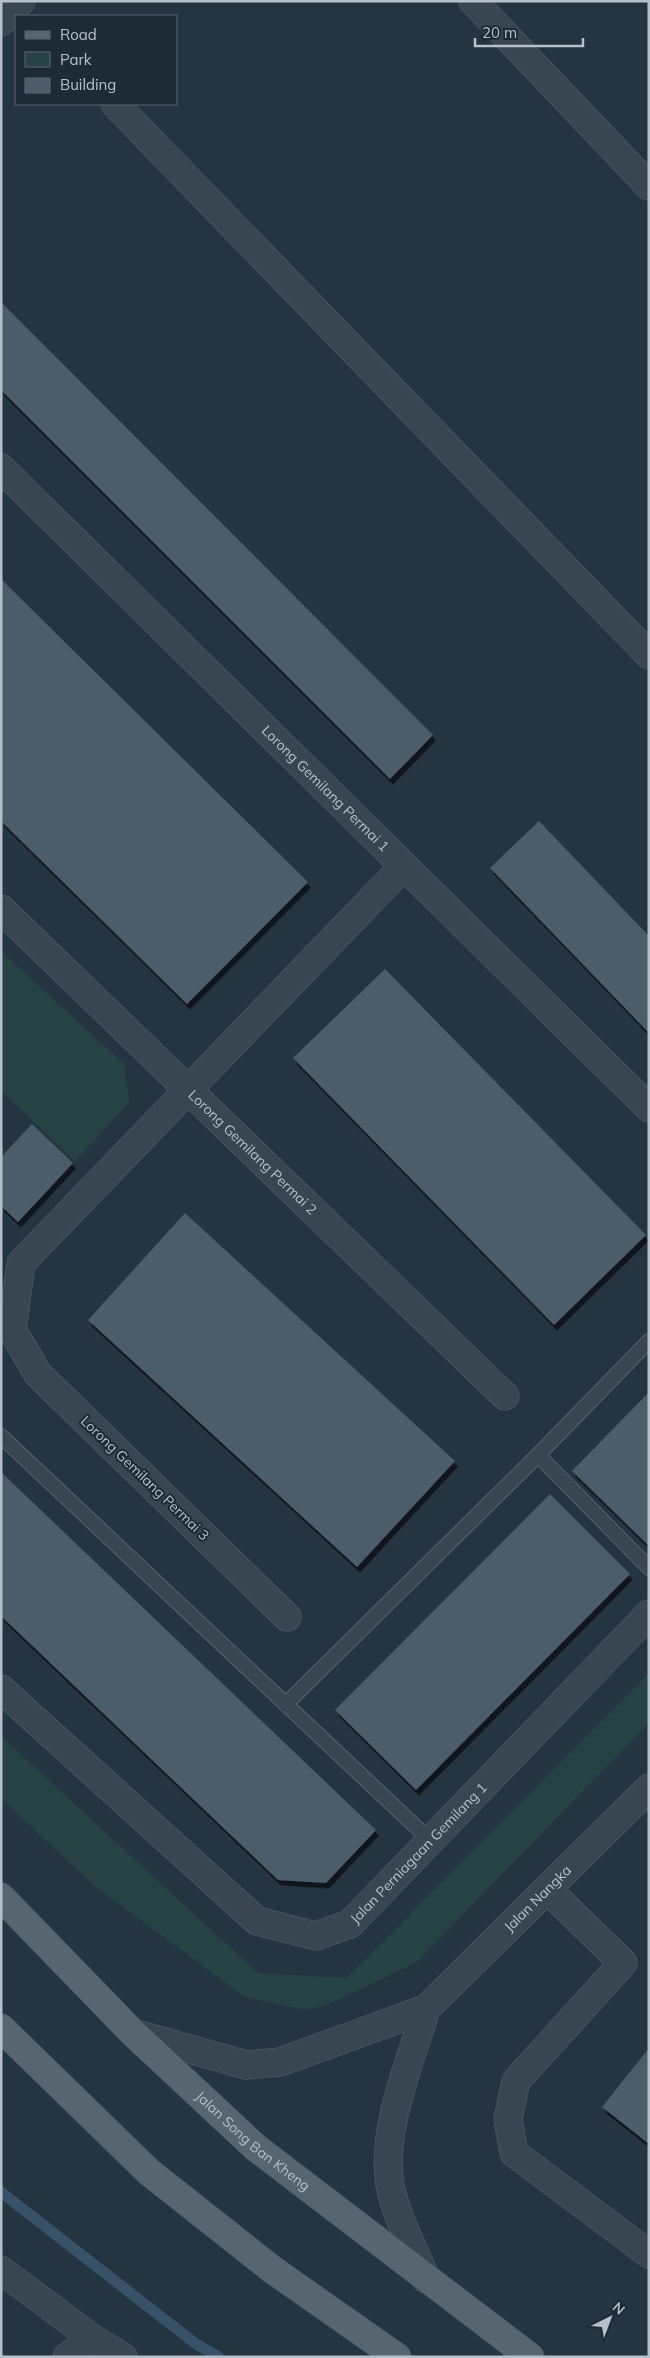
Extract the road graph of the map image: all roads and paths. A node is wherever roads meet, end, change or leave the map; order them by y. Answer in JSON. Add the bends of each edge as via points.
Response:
{"nodes":[{"id":1,"x":473,"y":1,"type":"edge"},
{"id":2,"x":116,"y":105,"type":"edge"},
{"id":3,"x":649,"y":186,"type":"edge"},
{"id":4,"x":1,"y":468,"type":"edge"},
{"id":5,"x":649,"y":655,"type":"edge"},
{"id":6,"x":404,"y":866,"type":"junction"},
{"id":7,"x":1,"y":909,"type":"edge"},
{"id":8,"x":188,"y":1089,"type":"junction"},
{"id":9,"x":649,"y":1108,"type":"edge"},
{"id":10,"x":649,"y":1341,"type":"edge"},
{"id":11,"x":505,"y":1396,"type":"dead end"},
{"id":12,"x":1,"y":1436,"type":"edge"},
{"id":13,"x":538,"y":1455,"type":"junction"},
{"id":14,"x":649,"y":1568,"type":"edge"},
{"id":15,"x":649,"y":1614,"type":"edge"},
{"id":16,"x":287,"y":1618,"type":"dead end"},
{"id":17,"x":1,"y":1689,"type":"edge"},
{"id":18,"x":287,"y":1703,"type":"junction"},
{"id":19,"x":649,"y":1788,"type":"edge"},
{"id":20,"x":431,"y":1841,"type":"junction"},
{"id":21,"x":547,"y":1889,"type":"junction"},
{"id":22,"x":1,"y":1897,"type":"edge"},
{"id":23,"x":426,"y":2009,"type":"junction"},
{"id":24,"x":1,"y":2028,"type":"edge"},
{"id":25,"x":133,"y":2033,"type":"junction"},
{"id":26,"x":649,"y":2254,"type":"edge"},
{"id":27,"x":1,"y":2270,"type":"edge"},
{"id":28,"x":426,"y":2279,"type":"junction"},
{"id":29,"x":92,"y":2338,"type":"junction"},
{"id":30,"x":68,"y":2357,"type":"edge"},
{"id":31,"x":123,"y":2357,"type":"edge"},
{"id":32,"x":398,"y":2357,"type":"edge"},
{"id":33,"x":530,"y":2357,"type":"edge"}],
"edges":[{"from":1,"to":3,"type":"street"},
{"from":2,"to":5,"type":"street"},
{"from":4,"to":6,"type":"street","name":"Lorong Gemilang Permai 1"},
{"from":6,"to":8,"type":"street"},
{"from":6,"to":9,"type":"street","name":"Lorong Gemilang Permai 1"},
{"from":7,"to":8,"type":"street","name":"Lorong Gemilang Permai 2"},
{"from":8,"to":11,"type":"street","name":"Lorong Gemilang Permai 2"},
{"from":8,"to":16,"type":"street","name":"Lorong Gemilang Permai 3","via":[[21,1263],[12,1330],[38,1374]]},
{"from":10,"to":13,"type":"lane"},
{"from":12,"to":18,"type":"lane"},
{"from":13,"to":14,"type":"lane"},
{"from":13,"to":18,"type":"lane"},
{"from":15,"to":20,"type":"street","name":"Jalan Perniagaan Gemilang 1"},
{"from":17,"to":20,"type":"street","name":"Jalan Perniagaan Gemilang 1","via":[[257,1921],[316,1936],[350,1924]]},
{"from":18,"to":20,"type":"lane"},
{"from":19,"to":21,"type":"street","name":"Jalan Nangka"},
{"from":21,"to":23,"type":"street","name":"Jalan Nangka"},
{"from":21,"to":26,"type":"street","via":[[624,1963],[516,2081],[508,2119],[514,2153]]},
{"from":22,"to":25,"type":"main road","name":"Jalan Song Ban Kheng"},
{"from":23,"to":25,"type":"street","name":"Jalan Nangka","via":[[280,2062],[246,2065]]},
{"from":23,"to":28,"type":"street","name":"Jalan Nangka","via":[[391,2127],[388,2158],[392,2194]]},
{"from":24,"to":32,"type":"main road","via":[[149,2172],[273,2270]]},
{"from":25,"to":28,"type":"main road","name":"Jalan Song Ban Kheng","via":[[254,2147]]},
{"from":27,"to":29,"type":"street"},
{"from":28,"to":33,"type":"main road","name":"Jalan Song Ban Kheng"},
{"from":29,"to":30,"type":"street"},
{"from":29,"to":31,"type":"street"}]}
